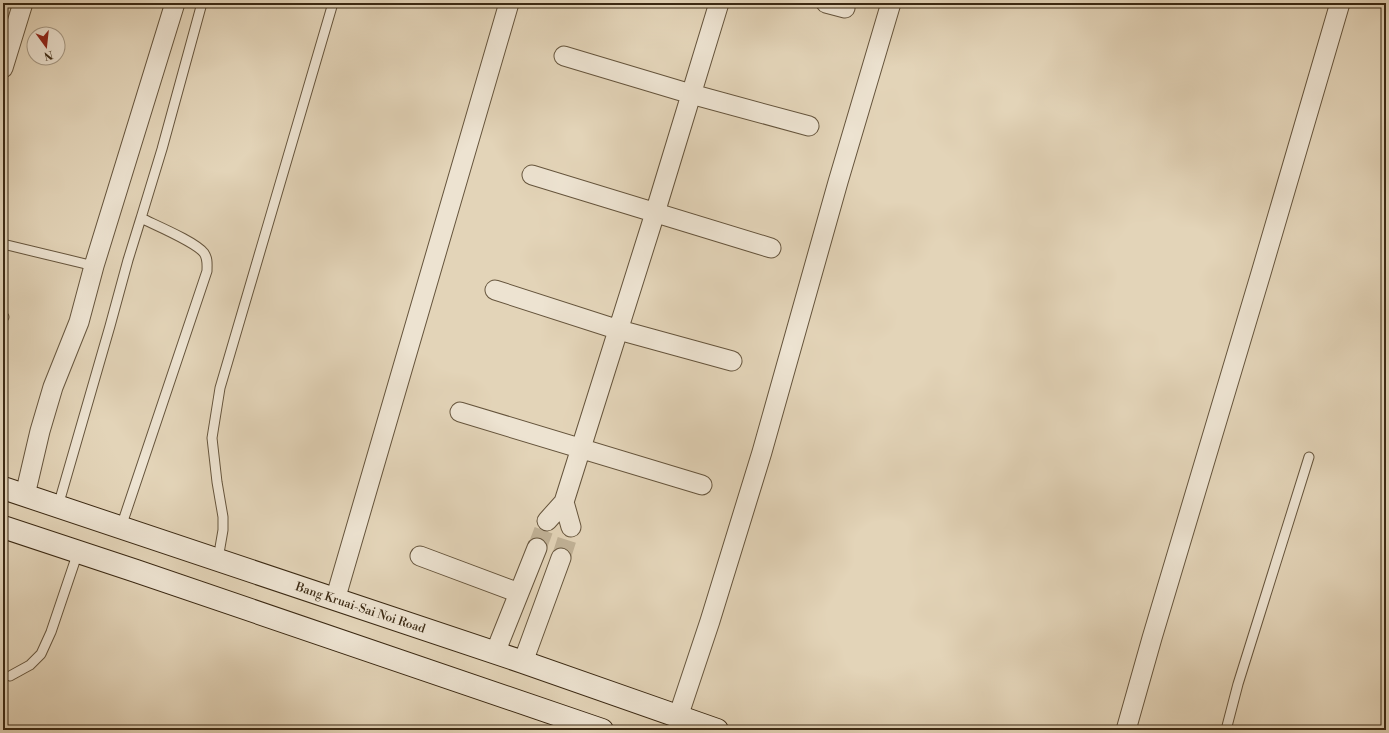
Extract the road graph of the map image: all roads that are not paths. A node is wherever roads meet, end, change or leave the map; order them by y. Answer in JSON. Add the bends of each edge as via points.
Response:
{"nodes":[{"id":1,"x":23,"y":3,"type":"edge"},
{"id":2,"x":174,"y":3,"type":"edge"},
{"id":3,"x":202,"y":3,"type":"edge"},
{"id":4,"x":333,"y":3,"type":"edge"},
{"id":5,"x":509,"y":3,"type":"edge"},
{"id":6,"x":719,"y":3,"type":"edge"},
{"id":7,"x":826,"y":3,"type":"edge"},
{"id":8,"x":891,"y":3,"type":"edge"},
{"id":9,"x":1340,"y":3,"type":"edge"},
{"id":10,"x":844,"y":8,"type":"dead end"},
{"id":11,"x":564,"y":56,"type":"dead end"},
{"id":12,"x":3,"y":68,"type":"edge"},
{"id":13,"x":691,"y":94,"type":"junction"},
{"id":14,"x":810,"y":126,"type":"dead end"},
{"id":15,"x":532,"y":175,"type":"dead end"},
{"id":16,"x":655,"y":213,"type":"junction"},
{"id":17,"x":141,"y":218,"type":"junction"},
{"id":18,"x":3,"y":244,"type":"edge"},
{"id":19,"x":771,"y":248,"type":"dead end"},
{"id":20,"x":94,"y":266,"type":"junction"},
{"id":21,"x":495,"y":290,"type":"dead end"},
{"id":22,"x":619,"y":330,"type":"junction"},
{"id":23,"x":732,"y":361,"type":"dead end"},
{"id":24,"x":460,"y":412,"type":"dead end"},
{"id":25,"x":580,"y":448,"type":"junction"},
{"id":26,"x":1309,"y":457,"type":"dead end"},
{"id":27,"x":702,"y":485,"type":"dead end"},
{"id":28,"x":3,"y":488,"type":"edge"},
{"id":29,"x":25,"y":495,"type":"junction"},
{"id":30,"x":564,"y":502,"type":"junction"},
{"id":31,"x":58,"y":506,"type":"junction"},
{"id":32,"x":547,"y":521,"type":"tunnel mouth"},
{"id":33,"x":121,"y":527,"type":"junction"},
{"id":34,"x":571,"y":527,"type":"tunnel mouth"},
{"id":35,"x":3,"y":528,"type":"edge"},
{"id":36,"x":537,"y":548,"type":"tunnel mouth"},
{"id":37,"x":78,"y":552,"type":"junction"},
{"id":38,"x":420,"y":556,"type":"dead end"},
{"id":39,"x":561,"y":558,"type":"tunnel mouth"},
{"id":40,"x":218,"y":560,"type":"junction"},
{"id":41,"x":519,"y":593,"type":"junction"},
{"id":42,"x":335,"y":600,"type":"junction"},
{"id":43,"x":495,"y":653,"type":"junction"},
{"id":44,"x":523,"y":662,"type":"junction"},
{"id":45,"x":10,"y":676,"type":"dead end"},
{"id":46,"x":678,"y":717,"type":"junction"},
{"id":47,"x":602,"y":730,"type":"edge"},
{"id":48,"x":717,"y":730,"type":"edge"},
{"id":49,"x":1126,"y":730,"type":"edge"},
{"id":50,"x":1226,"y":730,"type":"edge"}],
"edges":[{"from":1,"to":12,"type":"street"},
{"from":2,"to":20,"type":"street"},
{"from":3,"to":17,"type":"lane"},
{"from":4,"to":40,"type":"lane","via":[[220,388],[212,438],[223,517]]},
{"from":5,"to":42,"type":"street"},
{"from":6,"to":13,"type":"street"},
{"from":7,"to":10,"type":"street"},
{"from":8,"to":46,"type":"street","via":[[762,452]]},
{"from":9,"to":49,"type":"street"},
{"from":11,"to":13,"type":"street"},
{"from":13,"to":14,"type":"street"},
{"from":13,"to":16,"type":"street"},
{"from":15,"to":16,"type":"street"},
{"from":16,"to":19,"type":"street"},
{"from":16,"to":22,"type":"street"},
{"from":17,"to":31,"type":"lane"},
{"from":17,"to":33,"type":"lane","via":[[192,244],[203,252],[208,260],[207,271]]},
{"from":18,"to":20,"type":"lane"},
{"from":20,"to":29,"type":"street","via":[[79,322],[46,409]]},
{"from":21,"to":22,"type":"street"},
{"from":22,"to":23,"type":"street"},
{"from":22,"to":25,"type":"street"},
{"from":24,"to":25,"type":"street"},
{"from":25,"to":27,"type":"street"},
{"from":25,"to":30,"type":"street"},
{"from":26,"to":50,"type":"lane"},
{"from":28,"to":29,"type":"main road","name":"Bang Kruai-Sai Noi Road"},
{"from":29,"to":31,"type":"main road","name":"Bang Kruai-Sai Noi Road"},
{"from":30,"to":32,"type":"street"},
{"from":30,"to":34,"type":"street"},
{"from":31,"to":33,"type":"main road","name":"Bang Kruai-Sai Noi Road"},
{"from":33,"to":40,"type":"main road","name":"Bang Kruai-Sai Noi Road"},
{"from":35,"to":37,"type":"main road"},
{"from":36,"to":41,"type":"street"},
{"from":37,"to":45,"type":"lane","via":[[41,654],[30,665]]},
{"from":37,"to":47,"type":"main road"},
{"from":38,"to":41,"type":"street"},
{"from":39,"to":44,"type":"street"},
{"from":40,"to":42,"type":"main road","name":"Bang Kruai-Sai Noi Road"},
{"from":41,"to":43,"type":"street"},
{"from":42,"to":43,"type":"main road","name":"Bang Kruai-Sai Noi Road"},
{"from":43,"to":44,"type":"main road","name":"Bang Kruai-Sai Noi Road"},
{"from":44,"to":46,"type":"main road","name":"Bang Kruai-Sai Noi Road"},
{"from":46,"to":48,"type":"main road","name":"Bang Kruai-Sai Noi Road"}]}
